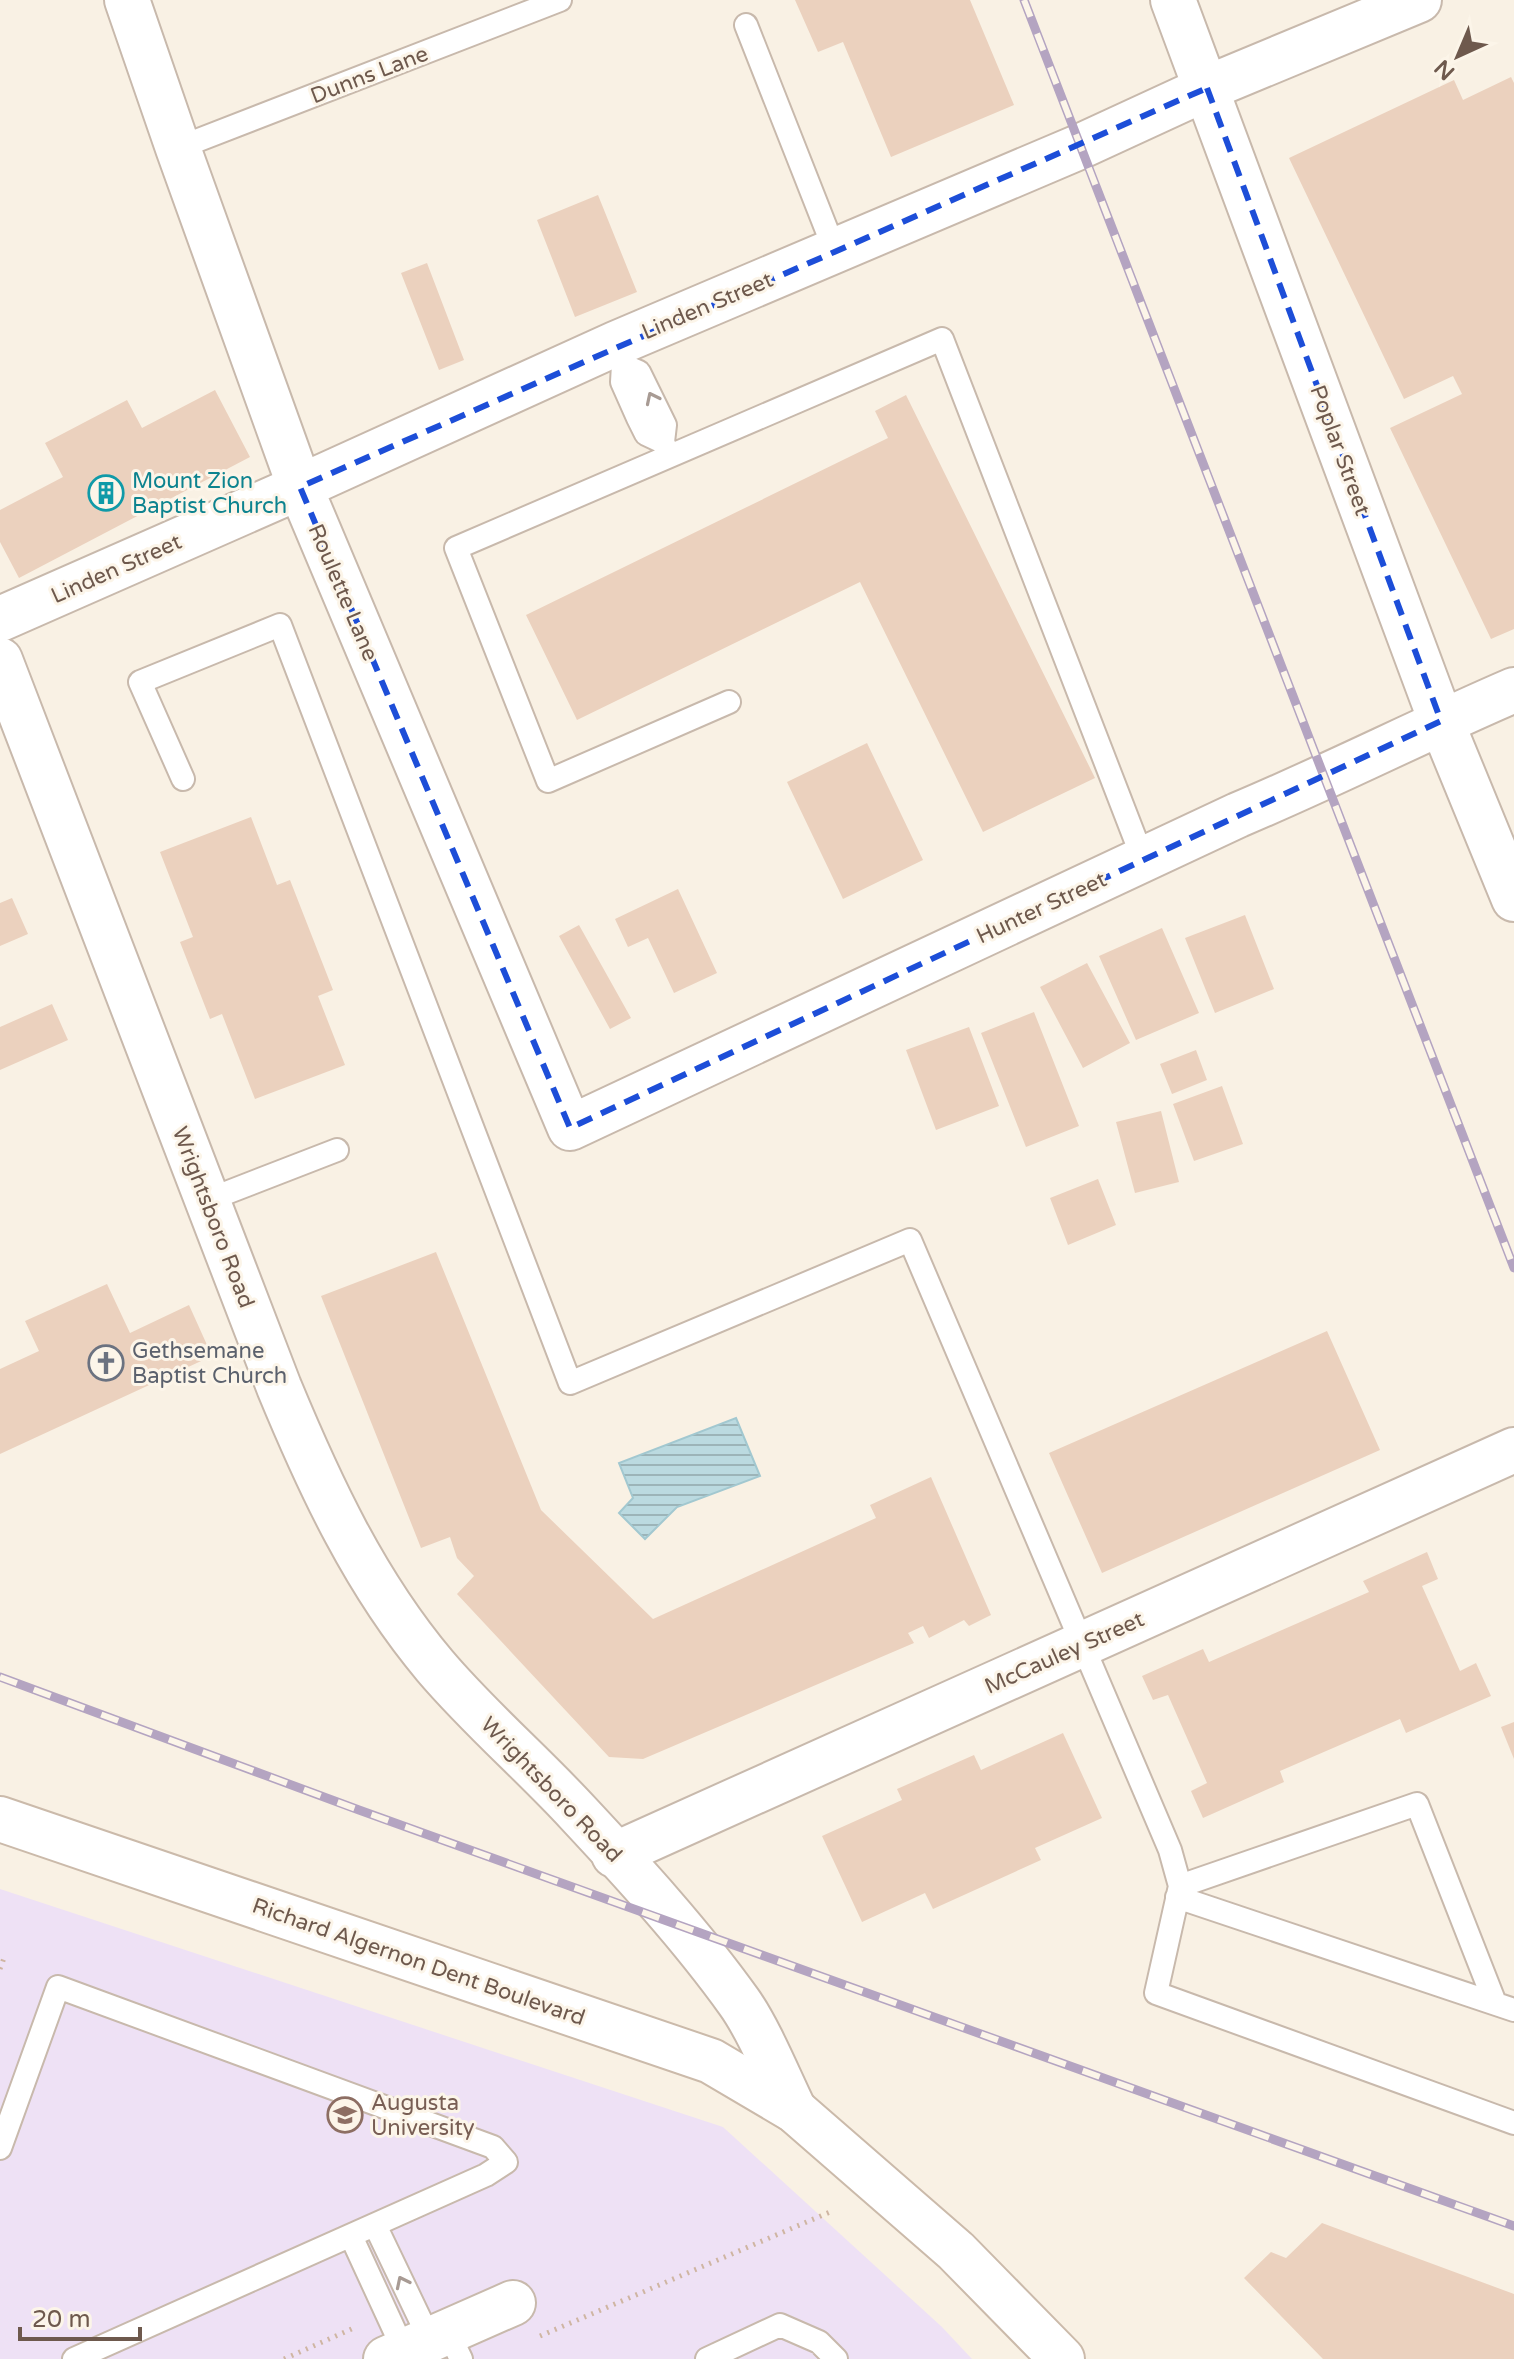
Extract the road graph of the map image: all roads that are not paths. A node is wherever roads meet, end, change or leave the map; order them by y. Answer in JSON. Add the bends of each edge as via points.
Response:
{"nodes":[{"id":1,"x":127,"y":0,"type":"edge"},
{"id":2,"x":560,"y":0,"type":"edge"},
{"id":3,"x":1173,"y":0,"type":"edge"},
{"id":4,"x":1419,"y":0,"type":"edge"},
{"id":5,"x":746,"y":25,"type":"dead end"},
{"id":6,"x":1207,"y":88,"type":"junction"},
{"id":7,"x":178,"y":148,"type":"junction"},
{"id":8,"x":835,"y":251,"type":"junction"},
{"id":9,"x":619,"y":354,"type":"junction"},
{"id":10,"x":666,"y":450,"type":"junction"},
{"id":11,"x":300,"y":487,"type":"junction"},
{"id":12,"x":0,"y":619,"type":"edge"},
{"id":13,"x":0,"y":660,"type":"edge"},
{"id":14,"x":1514,"y":690,"type":"edge"},
{"id":15,"x":729,"y":702,"type":"dead end"},
{"id":16,"x":1441,"y":721,"type":"junction"},
{"id":17,"x":183,"y":779,"type":"dead end"},
{"id":18,"x":1143,"y":859,"type":"junction"},
{"id":19,"x":1514,"y":899,"type":"edge"},
{"id":20,"x":570,"y":1128,"type":"joint"},
{"id":21,"x":337,"y":1150,"type":"dead end"},
{"id":22,"x":208,"y":1200,"type":"junction"},
{"id":23,"x":1514,"y":1450,"type":"edge"},
{"id":24,"x":1081,"y":1645,"type":"junction"},
{"id":25,"x":0,"y":1819,"type":"edge"},
{"id":26,"x":614,"y":1855,"type":"junction"},
{"id":27,"x":1178,"y":1891,"type":"junction"},
{"id":28,"x":1504,"y":2007,"type":"edge"},
{"id":29,"x":808,"y":2122,"type":"junction"},
{"id":30,"x":1514,"y":2123,"type":"edge"},
{"id":31,"x":0,"y":2148,"type":"edge"},
{"id":32,"x":375,"y":2225,"type":"junction"},
{"id":33,"x":351,"y":2236,"type":"junction"},
{"id":34,"x":523,"y":2321,"type":"road end"},
{"id":35,"x":426,"y":2349,"type":"edge"},
{"id":36,"x":74,"y":2359,"type":"edge"},
{"id":37,"x":707,"y":2359,"type":"edge"},
{"id":38,"x":836,"y":2359,"type":"edge"},
{"id":39,"x":1062,"y":2359,"type":"edge"}],
"edges":[{"from":1,"to":7,"type":"street","name":"Roulette Lane"},
{"from":2,"to":7,"type":"lane","name":"Dunns Lane"},
{"from":3,"to":6,"type":"street","name":"Poplar Street"},
{"from":4,"to":6,"type":"street","name":"Linden Street"},
{"from":5,"to":8,"type":"lane"},
{"from":6,"to":8,"type":"street","name":"Linden Street"},
{"from":6,"to":16,"type":"street","name":"Poplar Street"},
{"from":7,"to":11,"type":"street","name":"Roulette Lane"},
{"from":8,"to":9,"type":"street","name":"Linden Street"},
{"from":9,"to":10,"type":"lane","via":[[639,372],[665,425]]},
{"from":9,"to":11,"type":"street","name":"Linden Street"},
{"from":10,"to":15,"type":"lane","via":[[456,548],[548,781]]},
{"from":10,"to":18,"type":"lane","via":[[942,339]]},
{"from":11,"to":12,"type":"street","name":"Linden Street"},
{"from":11,"to":20,"type":"street","name":"Roulette Lane"},
{"from":13,"to":22,"type":"street","name":"Wrightsboro Road"},
{"from":14,"to":16,"type":"street","name":"Hunter Street"},
{"from":16,"to":18,"type":"street","name":"Hunter Street"},
{"from":16,"to":19,"type":"street","name":"Poplar Street"},
{"from":17,"to":24,"type":"lane","via":[[140,682],[280,625],[570,1383],[910,1240]]},
{"from":18,"to":20,"type":"street","name":"Hunter Street"},
{"from":21,"to":22,"type":"lane"},
{"from":22,"to":26,"type":"street","name":"Wrightsboro Road","via":[[313,1469],[358,1555],[435,1666]]},
{"from":23,"to":24,"type":"street","name":"McCauley Street"},
{"from":24,"to":26,"type":"street","name":"McCauley Street"},
{"from":24,"to":27,"type":"lane","via":[[1170,1850]]},
{"from":25,"to":29,"type":"street","name":"Richard Algernon Dent Boulevard","via":[[711,2061]]},
{"from":26,"to":29,"type":"street","name":"Wrightsboro Road","via":[[741,2004]]},
{"from":27,"to":28,"type":"lane"},
{"from":27,"to":28,"type":"lane","via":[[1417,1804]]},
{"from":27,"to":30,"type":"lane","via":[[1156,1993]]},
{"from":29,"to":39,"type":"street","name":"Wrightsboro Road","via":[[956,2251]]},
{"from":31,"to":32,"type":"lane","via":[[58,1987],[493,2147],[506,2162]]},
{"from":32,"to":33,"type":"lane"},
{"from":35,"to":32,"type":"lane","one_way":true},
{"from":33,"to":35,"type":"lane"},
{"from":33,"to":36,"type":"lane"},
{"from":34,"to":35,"type":"street"},
{"from":37,"to":38,"type":"lane","via":[[780,2325],[819,2342]]}]}
